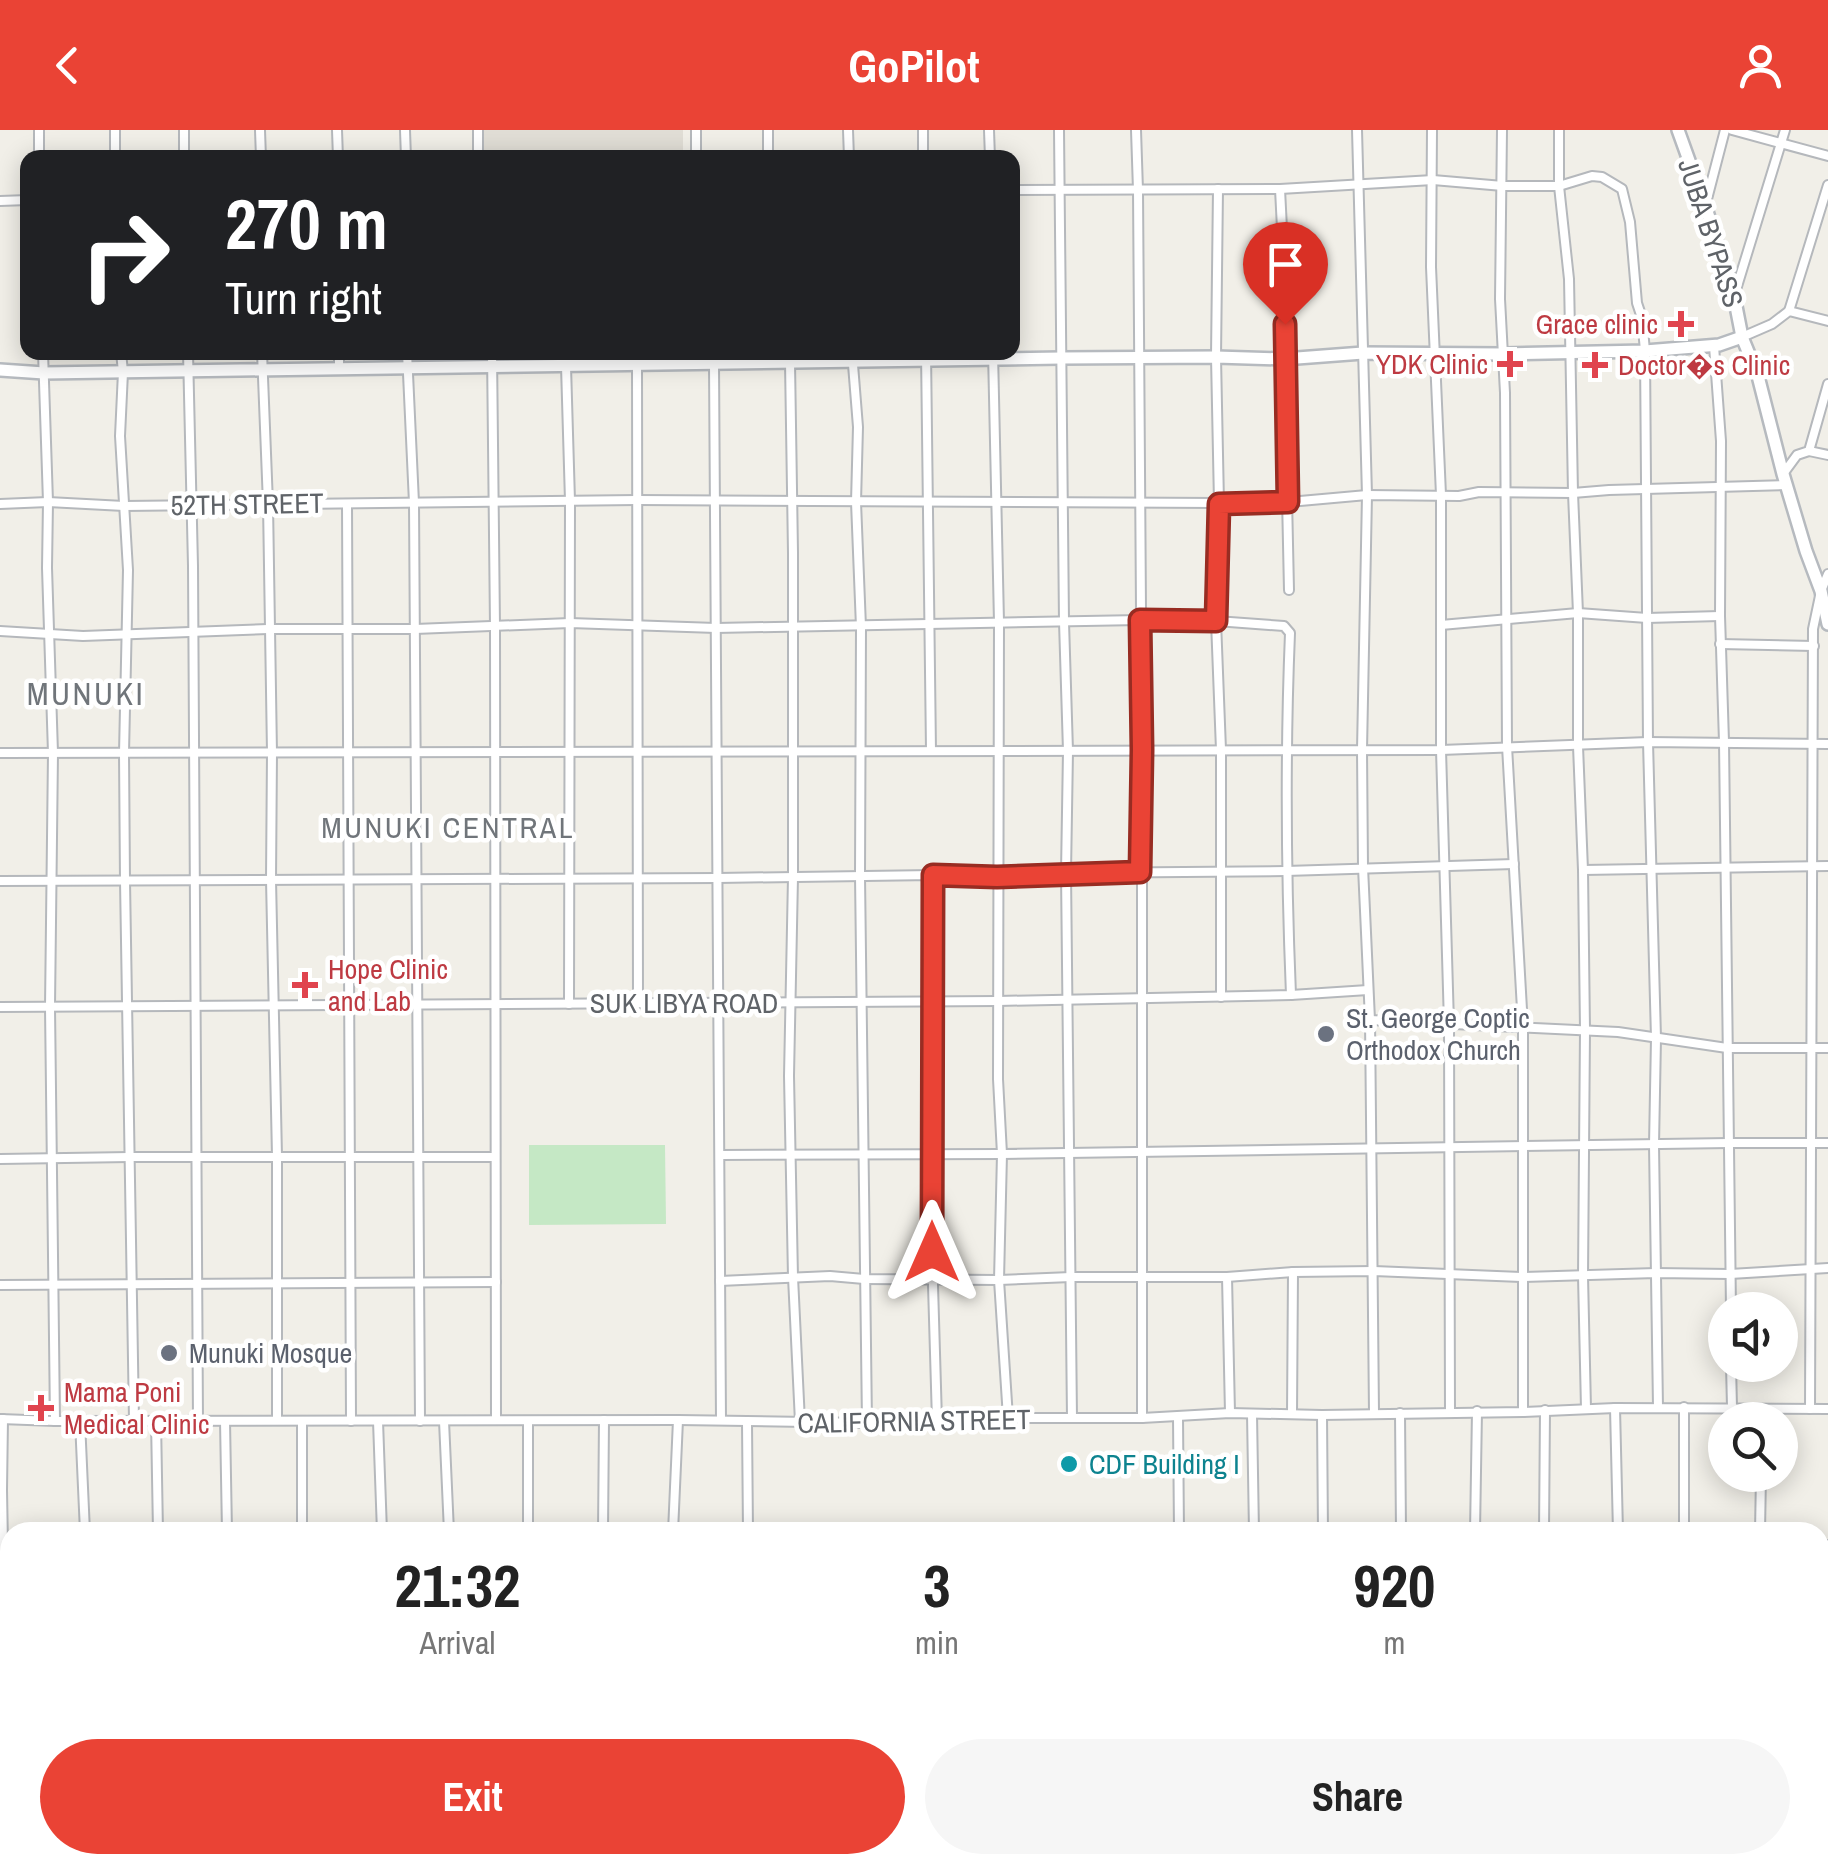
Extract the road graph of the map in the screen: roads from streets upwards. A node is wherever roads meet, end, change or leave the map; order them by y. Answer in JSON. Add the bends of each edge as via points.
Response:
{"nodes":[{"id":1,"x":1059,"y":130,"type":"edge"},
{"id":2,"x":1136,"y":130,"type":"edge"},
{"id":3,"x":1357,"y":130,"type":"edge"},
{"id":4,"x":1432,"y":130,"type":"edge"},
{"id":5,"x":1502,"y":130,"type":"edge"},
{"id":6,"x":1559,"y":130,"type":"edge"},
{"id":7,"x":1678,"y":130,"type":"edge"},
{"id":8,"x":1729,"y":130,"type":"edge"},
{"id":9,"x":1785,"y":130,"type":"edge"},
{"id":10,"x":1782,"y":144,"type":"junction"},
{"id":11,"x":1828,"y":156,"type":"edge"},
{"id":12,"x":1433,"y":180,"type":"junction"},
{"id":13,"x":1358,"y":184,"type":"junction"},
{"id":14,"x":1828,"y":185,"type":"edge"},
{"id":15,"x":1503,"y":186,"type":"junction"},
{"id":16,"x":1559,"y":186,"type":"junction"},
{"id":17,"x":1218,"y":189,"type":"junction"},
{"id":18,"x":1280,"y":189,"type":"junction"},
{"id":19,"x":1020,"y":190,"type":"edge"},
{"id":20,"x":1138,"y":190,"type":"junction"},
{"id":21,"x":1059,"y":191,"type":"junction"},
{"id":22,"x":1705,"y":205,"type":"junction"},
{"id":23,"x":1734,"y":296,"type":"junction"},
{"id":24,"x":1789,"y":312,"type":"junction"},
{"id":25,"x":1828,"y":321,"type":"edge"},
{"id":26,"x":1742,"y":337,"type":"junction"},
{"id":27,"x":1714,"y":346,"type":"junction"},
{"id":28,"x":1645,"y":351,"type":"junction"},
{"id":29,"x":1570,"y":352,"type":"junction"},
{"id":30,"x":1363,"y":353,"type":"junction"},
{"id":31,"x":1434,"y":354,"type":"junction"},
{"id":32,"x":1504,"y":354,"type":"junction"},
{"id":33,"x":1020,"y":357,"type":"edge"},
{"id":34,"x":1216,"y":357,"type":"junction"},
{"id":35,"x":1061,"y":358,"type":"junction"},
{"id":36,"x":1139,"y":358,"type":"junction"},
{"id":37,"x":1284,"y":359,"type":"junction"},
{"id":38,"x":43,"y":360,"type":"edge"},
{"id":39,"x":122,"y":360,"type":"edge"},
{"id":40,"x":189,"y":360,"type":"edge"},
{"id":41,"x":262,"y":360,"type":"edge"},
{"id":42,"x":339,"y":360,"type":"edge"},
{"id":43,"x":407,"y":360,"type":"edge"},
{"id":44,"x":493,"y":360,"type":"edge"},
{"id":45,"x":704,"y":360,"type":"edge"},
{"id":46,"x":750,"y":360,"type":"edge"},
{"id":47,"x":779,"y":360,"type":"edge"},
{"id":48,"x":821,"y":360,"type":"edge"},
{"id":49,"x":852,"y":360,"type":"edge"},
{"id":50,"x":926,"y":360,"type":"edge"},
{"id":51,"x":994,"y":360,"type":"edge"},
{"id":52,"x":563,"y":361,"type":"edge"},
{"id":53,"x":631,"y":361,"type":"edge"},
{"id":54,"x":790,"y":362,"type":"junction"},
{"id":55,"x":714,"y":364,"type":"junction"},
{"id":56,"x":493,"y":367,"type":"junction"},
{"id":57,"x":407,"y":368,"type":"junction"},
{"id":58,"x":340,"y":369,"type":"junction"},
{"id":59,"x":0,"y":370,"type":"edge"},
{"id":60,"x":262,"y":370,"type":"junction"},
{"id":61,"x":190,"y":371,"type":"junction"},
{"id":62,"x":123,"y":372,"type":"junction"},
{"id":63,"x":44,"y":374,"type":"junction"},
{"id":64,"x":1828,"y":384,"type":"edge"},
{"id":65,"x":1809,"y":451,"type":"junction"},
{"id":66,"x":1828,"y":455,"type":"edge"},
{"id":67,"x":1785,"y":479,"type":"junction"},
{"id":68,"x":1720,"y":486,"type":"junction"},
{"id":69,"x":1648,"y":488,"type":"junction"},
{"id":70,"x":1506,"y":492,"type":"junction"},
{"id":71,"x":1573,"y":493,"type":"junction"},
{"id":72,"x":1367,"y":495,"type":"junction"},
{"id":73,"x":1441,"y":495,"type":"junction"},
{"id":74,"x":637,"y":500,"type":"junction"},
{"id":75,"x":570,"y":501,"type":"junction"},
{"id":76,"x":48,"y":502,"type":"junction"},
{"id":77,"x":493,"y":502,"type":"junction"},
{"id":78,"x":715,"y":502,"type":"junction"},
{"id":79,"x":792,"y":502,"type":"junction"},
{"id":80,"x":856,"y":502,"type":"junction"},
{"id":81,"x":1288,"y":502,"type":"junction"},
{"id":82,"x":414,"y":503,"type":"junction"},
{"id":83,"x":928,"y":503,"type":"junction"},
{"id":84,"x":996,"y":503,"type":"junction"},
{"id":85,"x":0,"y":504,"type":"edge"},
{"id":86,"x":192,"y":504,"type":"junction"},
{"id":87,"x":268,"y":504,"type":"junction"},
{"id":88,"x":346,"y":504,"type":"junction"},
{"id":89,"x":1063,"y":504,"type":"junction"},
{"id":90,"x":1219,"y":504,"type":"junction"},
{"id":91,"x":124,"y":506,"type":"junction"},
{"id":92,"x":1828,"y":574,"type":"edge"},
{"id":93,"x":1290,"y":590,"type":"dead end"},
{"id":94,"x":1821,"y":592,"type":"junction"},
{"id":95,"x":1578,"y":613,"type":"junction"},
{"id":96,"x":1720,"y":616,"type":"junction"},
{"id":97,"x":1648,"y":618,"type":"junction"},
{"id":98,"x":1506,"y":619,"type":"junction"},
{"id":99,"x":1140,"y":620,"type":"junction"},
{"id":100,"x":1216,"y":621,"type":"junction"},
{"id":101,"x":998,"y":622,"type":"junction"},
{"id":102,"x":1064,"y":622,"type":"junction"},
{"id":103,"x":570,"y":623,"type":"junction"},
{"id":104,"x":930,"y":624,"type":"junction"},
{"id":105,"x":1828,"y":624,"type":"edge"},
{"id":106,"x":638,"y":625,"type":"junction"},
{"id":107,"x":1441,"y":625,"type":"junction"},
{"id":108,"x":496,"y":626,"type":"junction"},
{"id":109,"x":793,"y":626,"type":"junction"},
{"id":110,"x":861,"y":627,"type":"junction"},
{"id":111,"x":716,"y":628,"type":"junction"},
{"id":112,"x":268,"y":629,"type":"junction"},
{"id":113,"x":347,"y":629,"type":"junction"},
{"id":114,"x":415,"y":629,"type":"junction"},
{"id":115,"x":0,"y":631,"type":"edge"},
{"id":116,"x":193,"y":632,"type":"junction"},
{"id":117,"x":50,"y":633,"type":"junction"},
{"id":118,"x":1720,"y":644,"type":"junction"},
{"id":119,"x":1814,"y":646,"type":"junction"},
{"id":120,"x":1648,"y":742,"type":"junction"},
{"id":121,"x":1724,"y":742,"type":"junction"},
{"id":122,"x":1814,"y":744,"type":"junction"},
{"id":123,"x":1828,"y":744,"type":"edge"},
{"id":124,"x":1507,"y":746,"type":"junction"},
{"id":125,"x":1578,"y":746,"type":"junction"},
{"id":126,"x":1068,"y":750,"type":"junction"},
{"id":127,"x":1142,"y":750,"type":"junction"},
{"id":128,"x":1222,"y":750,"type":"junction"},
{"id":129,"x":1286,"y":750,"type":"junction"},
{"id":130,"x":1362,"y":750,"type":"junction"},
{"id":131,"x":1441,"y":750,"type":"junction"},
{"id":132,"x":716,"y":751,"type":"junction"},
{"id":133,"x":793,"y":751,"type":"junction"},
{"id":134,"x":861,"y":751,"type":"junction"},
{"id":135,"x":932,"y":751,"type":"junction"},
{"id":136,"x":999,"y":751,"type":"junction"},
{"id":137,"x":272,"y":752,"type":"junction"},
{"id":138,"x":348,"y":752,"type":"junction"},
{"id":139,"x":415,"y":752,"type":"junction"},
{"id":140,"x":495,"y":752,"type":"junction"},
{"id":141,"x":568,"y":752,"type":"junction"},
{"id":142,"x":637,"y":752,"type":"junction"},
{"id":143,"x":0,"y":753,"type":"edge"},
{"id":144,"x":53,"y":753,"type":"junction"},
{"id":145,"x":124,"y":753,"type":"junction"},
{"id":146,"x":192,"y":753,"type":"junction"},
{"id":147,"x":1514,"y":864,"type":"junction"},
{"id":148,"x":1812,"y":866,"type":"junction"},
{"id":149,"x":1828,"y":866,"type":"edge"},
{"id":150,"x":1363,"y":867,"type":"junction"},
{"id":151,"x":1445,"y":867,"type":"junction"},
{"id":152,"x":1726,"y":868,"type":"junction"},
{"id":153,"x":1650,"y":869,"type":"junction"},
{"id":154,"x":1286,"y":870,"type":"junction"},
{"id":155,"x":1583,"y":870,"type":"junction"},
{"id":156,"x":1222,"y":871,"type":"junction"},
{"id":157,"x":1066,"y":872,"type":"junction"},
{"id":158,"x":1140,"y":872,"type":"junction"},
{"id":159,"x":933,"y":875,"type":"junction"},
{"id":160,"x":860,"y":876,"type":"junction"},
{"id":161,"x":793,"y":877,"type":"junction"},
{"id":162,"x":997,"y":877,"type":"junction"},
{"id":163,"x":638,"y":878,"type":"junction"},
{"id":164,"x":718,"y":878,"type":"junction"},
{"id":165,"x":494,"y":879,"type":"junction"},
{"id":166,"x":569,"y":879,"type":"junction"},
{"id":167,"x":193,"y":880,"type":"junction"},
{"id":168,"x":270,"y":880,"type":"junction"},
{"id":169,"x":349,"y":880,"type":"junction"},
{"id":170,"x":417,"y":880,"type":"junction"},
{"id":171,"x":0,"y":881,"type":"edge"},
{"id":172,"x":125,"y":881,"type":"junction"},
{"id":173,"x":51,"y":882,"type":"junction"},
{"id":174,"x":1368,"y":990,"type":"junction"},
{"id":175,"x":1291,"y":995,"type":"junction"},
{"id":176,"x":1222,"y":997,"type":"junction"},
{"id":177,"x":1140,"y":999,"type":"junction"},
{"id":178,"x":931,"y":1000,"type":"junction"},
{"id":179,"x":1068,"y":1000,"type":"junction"},
{"id":180,"x":862,"y":1001,"type":"junction"},
{"id":181,"x":998,"y":1001,"type":"junction"},
{"id":182,"x":790,"y":1002,"type":"junction"},
{"id":183,"x":638,"y":1003,"type":"junction"},
{"id":184,"x":719,"y":1003,"type":"junction"},
{"id":185,"x":418,"y":1004,"type":"junction"},
{"id":186,"x":495,"y":1004,"type":"junction"},
{"id":187,"x":569,"y":1004,"type":"junction"},
{"id":188,"x":272,"y":1005,"type":"junction"},
{"id":189,"x":350,"y":1005,"type":"junction"},
{"id":190,"x":127,"y":1006,"type":"junction"},
{"id":191,"x":196,"y":1006,"type":"junction"},
{"id":192,"x":0,"y":1007,"type":"edge"},
{"id":193,"x":50,"y":1007,"type":"junction"},
{"id":194,"x":1370,"y":1020,"type":"junction"},
{"id":195,"x":1449,"y":1024,"type":"junction"},
{"id":196,"x":1522,"y":1028,"type":"junction"},
{"id":197,"x":1585,"y":1030,"type":"junction"},
{"id":198,"x":1656,"y":1038,"type":"junction"},
{"id":199,"x":1727,"y":1048,"type":"junction"},
{"id":200,"x":1813,"y":1048,"type":"junction"},
{"id":201,"x":1828,"y":1048,"type":"edge"},
{"id":202,"x":1729,"y":1142,"type":"junction"},
{"id":203,"x":1811,"y":1143,"type":"junction"},
{"id":204,"x":1828,"y":1143,"type":"edge"},
{"id":205,"x":1654,"y":1144,"type":"junction"},
{"id":206,"x":1584,"y":1146,"type":"junction"},
{"id":207,"x":863,"y":1152,"type":"junction"},
{"id":208,"x":1141,"y":1152,"type":"junction"},
{"id":209,"x":791,"y":1153,"type":"junction"},
{"id":210,"x":1070,"y":1153,"type":"junction"},
{"id":211,"x":932,"y":1154,"type":"junction"},
{"id":212,"x":1002,"y":1154,"type":"junction"},
{"id":213,"x":721,"y":1155,"type":"junction"},
{"id":214,"x":130,"y":1156,"type":"junction"},
{"id":215,"x":197,"y":1156,"type":"junction"},
{"id":216,"x":277,"y":1156,"type":"junction"},
{"id":217,"x":419,"y":1156,"type":"junction"},
{"id":218,"x":496,"y":1157,"type":"junction"},
{"id":219,"x":350,"y":1158,"type":"junction"},
{"id":220,"x":0,"y":1159,"type":"edge"},
{"id":221,"x":52,"y":1159,"type":"junction"},
{"id":222,"x":1828,"y":1268,"type":"edge"},
{"id":223,"x":1811,"y":1269,"type":"junction"},
{"id":224,"x":1374,"y":1271,"type":"junction"},
{"id":225,"x":1293,"y":1272,"type":"junction"},
{"id":226,"x":1656,"y":1273,"type":"junction"},
{"id":227,"x":1730,"y":1274,"type":"junction"},
{"id":228,"x":1071,"y":1276,"type":"junction"},
{"id":229,"x":1141,"y":1276,"type":"junction"},
{"id":230,"x":1227,"y":1276,"type":"junction"},
{"id":231,"x":1450,"y":1276,"type":"junction"},
{"id":232,"x":1583,"y":1276,"type":"junction"},
{"id":233,"x":794,"y":1277,"type":"junction"},
{"id":234,"x":1521,"y":1277,"type":"junction"},
{"id":235,"x":864,"y":1279,"type":"junction"},
{"id":236,"x":933,"y":1279,"type":"junction"},
{"id":237,"x":720,"y":1280,"type":"junction"},
{"id":238,"x":999,"y":1280,"type":"junction"},
{"id":239,"x":420,"y":1282,"type":"junction"},
{"id":240,"x":496,"y":1282,"type":"junction"},
{"id":241,"x":53,"y":1283,"type":"junction"},
{"id":242,"x":277,"y":1283,"type":"junction"},
{"id":243,"x":351,"y":1283,"type":"junction"},
{"id":244,"x":130,"y":1284,"type":"junction"},
{"id":245,"x":198,"y":1284,"type":"junction"},
{"id":246,"x":0,"y":1285,"type":"edge"},
{"id":247,"x":1730,"y":1292,"type":"edge"},
{"id":248,"x":1658,"y":1407,"type":"junction"},
{"id":249,"x":1684,"y":1407,"type":"junction"},
{"id":250,"x":1708,"y":1407,"type":"edge"},
{"id":251,"x":1615,"y":1408,"type":"junction"},
{"id":252,"x":1586,"y":1409,"type":"junction"},
{"id":253,"x":1798,"y":1409,"type":"edge"},
{"id":254,"x":1810,"y":1409,"type":"junction"},
{"id":255,"x":1544,"y":1410,"type":"junction"},
{"id":256,"x":1828,"y":1410,"type":"edge"},
{"id":257,"x":1477,"y":1411,"type":"junction"},
{"id":258,"x":1450,"y":1412,"type":"junction"},
{"id":259,"x":1523,"y":1412,"type":"junction"},
{"id":260,"x":1230,"y":1413,"type":"junction"},
{"id":261,"x":1374,"y":1413,"type":"junction"},
{"id":262,"x":1400,"y":1413,"type":"junction"},
{"id":263,"x":1252,"y":1414,"type":"junction"},
{"id":264,"x":1292,"y":1414,"type":"junction"},
{"id":265,"x":1322,"y":1415,"type":"junction"},
{"id":266,"x":1178,"y":1417,"type":"junction"},
{"id":267,"x":1,"y":1418,"type":"edge"},
{"id":268,"x":1008,"y":1418,"type":"junction"},
{"id":269,"x":1072,"y":1418,"type":"junction"},
{"id":270,"x":1142,"y":1418,"type":"junction"},
{"id":271,"x":55,"y":1420,"type":"junction"},
{"id":272,"x":134,"y":1420,"type":"junction"},
{"id":273,"x":156,"y":1420,"type":"junction"},
{"id":274,"x":277,"y":1420,"type":"junction"},
{"id":275,"x":302,"y":1420,"type":"junction"},
{"id":276,"x":420,"y":1420,"type":"junction"},
{"id":277,"x":496,"y":1420,"type":"junction"},
{"id":278,"x":604,"y":1420,"type":"junction"},
{"id":279,"x":678,"y":1420,"type":"junction"},
{"id":280,"x":722,"y":1420,"type":"junction"},
{"id":281,"x":937,"y":1420,"type":"junction"},
{"id":282,"x":80,"y":1421,"type":"junction"},
{"id":283,"x":198,"y":1421,"type":"junction"},
{"id":284,"x":225,"y":1421,"type":"junction"},
{"id":285,"x":352,"y":1421,"type":"junction"},
{"id":286,"x":378,"y":1421,"type":"junction"},
{"id":287,"x":444,"y":1421,"type":"junction"},
{"id":288,"x":528,"y":1421,"type":"junction"},
{"id":289,"x":800,"y":1422,"type":"junction"},
{"id":290,"x":747,"y":1423,"type":"junction"},
{"id":291,"x":867,"y":1423,"type":"junction"},
{"id":292,"x":1761,"y":1492,"type":"edge"},
{"id":293,"x":4,"y":1522,"type":"edge"},
{"id":294,"x":85,"y":1522,"type":"edge"},
{"id":295,"x":158,"y":1522,"type":"edge"},
{"id":296,"x":227,"y":1522,"type":"edge"},
{"id":297,"x":302,"y":1522,"type":"edge"},
{"id":298,"x":382,"y":1522,"type":"edge"},
{"id":299,"x":449,"y":1522,"type":"edge"},
{"id":300,"x":528,"y":1522,"type":"edge"},
{"id":301,"x":603,"y":1522,"type":"edge"},
{"id":302,"x":673,"y":1522,"type":"edge"},
{"id":303,"x":748,"y":1522,"type":"edge"},
{"id":304,"x":1179,"y":1522,"type":"edge"},
{"id":305,"x":1254,"y":1522,"type":"edge"},
{"id":306,"x":1323,"y":1522,"type":"edge"},
{"id":307,"x":1401,"y":1522,"type":"edge"},
{"id":308,"x":1475,"y":1522,"type":"edge"},
{"id":309,"x":1544,"y":1522,"type":"edge"},
{"id":310,"x":1618,"y":1522,"type":"edge"},
{"id":311,"x":1684,"y":1522,"type":"edge"},
{"id":312,"x":1760,"y":1522,"type":"edge"}],
"edges":[{"from":1,"to":21,"type":"street"},
{"from":2,"to":20,"type":"street"},
{"from":3,"to":13,"type":"street"},
{"from":4,"to":12,"type":"street"},
{"from":5,"to":15,"type":"street"},
{"from":6,"to":16,"type":"street"},
{"from":7,"to":22,"type":"street","name":"JUBA BYPASS"},
{"from":8,"to":10,"type":"street"},
{"from":8,"to":22,"type":"street"},
{"from":9,"to":10,"type":"street"},
{"from":10,"to":11,"type":"street"},
{"from":10,"to":23,"type":"street"},
{"from":12,"to":13,"type":"street"},
{"from":12,"to":15,"type":"street"},
{"from":12,"to":31,"type":"street"},
{"from":13,"to":18,"type":"street"},
{"from":13,"to":30,"type":"street"},
{"from":14,"to":24,"type":"street"},
{"from":15,"to":16,"type":"street"},
{"from":15,"to":32,"type":"street"},
{"from":16,"to":28,"type":"street","via":[[1592,176],[1622,190]]},
{"from":16,"to":29,"type":"street"},
{"from":17,"to":18,"type":"street"},
{"from":17,"to":20,"type":"street"},
{"from":17,"to":34,"type":"street"},
{"from":18,"to":37,"type":"street"},
{"from":19,"to":21,"type":"street"},
{"from":20,"to":21,"type":"street"},
{"from":20,"to":36,"type":"street"},
{"from":21,"to":35,"type":"street"},
{"from":22,"to":23,"type":"street","name":"JUBA BYPASS"},
{"from":23,"to":26,"type":"street","name":"JUBA BYPASS"},
{"from":24,"to":25,"type":"street"},
{"from":24,"to":26,"type":"street"},
{"from":26,"to":27,"type":"street"},
{"from":26,"to":67,"type":"street","name":"JUBA BYPASS"},
{"from":27,"to":28,"type":"street"},
{"from":27,"to":68,"type":"street"},
{"from":28,"to":29,"type":"street"},
{"from":28,"to":69,"type":"street"},
{"from":29,"to":32,"type":"street"},
{"from":29,"to":71,"type":"street"},
{"from":30,"to":31,"type":"street"},
{"from":30,"to":37,"type":"street"},
{"from":30,"to":72,"type":"street"},
{"from":31,"to":32,"type":"street"},
{"from":31,"to":73,"type":"street"},
{"from":32,"to":70,"type":"street"},
{"from":33,"to":35,"type":"street"},
{"from":34,"to":36,"type":"street"},
{"from":34,"to":37,"type":"street"},
{"from":34,"to":90,"type":"street"},
{"from":35,"to":36,"type":"street"},
{"from":35,"to":89,"type":"street"},
{"from":36,"to":99,"type":"street"},
{"from":37,"to":81,"type":"street"},
{"from":38,"to":63,"type":"street"},
{"from":39,"to":62,"type":"street"},
{"from":40,"to":61,"type":"street"},
{"from":41,"to":60,"type":"street"},
{"from":42,"to":58,"type":"street"},
{"from":43,"to":57,"type":"street"},
{"from":44,"to":56,"type":"street"},
{"from":45,"to":55,"type":"street"},
{"from":46,"to":55,"type":"street"},
{"from":47,"to":54,"type":"street"},
{"from":48,"to":54,"type":"street"},
{"from":49,"to":80,"type":"street"},
{"from":50,"to":83,"type":"street"},
{"from":51,"to":84,"type":"street"},
{"from":52,"to":53,"type":"street"},
{"from":52,"to":56,"type":"street"},
{"from":52,"to":75,"type":"street"},
{"from":53,"to":74,"type":"street"},
{"from":54,"to":79,"type":"street"},
{"from":55,"to":78,"type":"street"},
{"from":56,"to":57,"type":"street"},
{"from":56,"to":77,"type":"street"},
{"from":57,"to":58,"type":"street"},
{"from":57,"to":82,"type":"street"},
{"from":58,"to":60,"type":"street"},
{"from":59,"to":63,"type":"street"},
{"from":60,"to":61,"type":"street"},
{"from":60,"to":87,"type":"street"},
{"from":61,"to":62,"type":"street"},
{"from":61,"to":86,"type":"street"},
{"from":62,"to":63,"type":"street"},
{"from":62,"to":91,"type":"street"},
{"from":63,"to":76,"type":"street"},
{"from":64,"to":65,"type":"street"},
{"from":65,"to":66,"type":"street"},
{"from":65,"to":67,"type":"street","via":[[1797,455]]},
{"from":67,"to":68,"type":"street","name":"52TH STREET"},
{"from":67,"to":94,"type":"street","name":"JUBA BYPASS"},
{"from":68,"to":69,"type":"street","name":"52TH STREET"},
{"from":68,"to":96,"type":"street"},
{"from":69,"to":71,"type":"street","name":"52TH STREET"},
{"from":69,"to":97,"type":"street"},
{"from":70,"to":71,"type":"street","name":"52TH STREET"},
{"from":70,"to":73,"type":"street","name":"52TH STREET"},
{"from":70,"to":98,"type":"street"},
{"from":71,"to":95,"type":"street"},
{"from":72,"to":73,"type":"street","name":"52TH STREET"},
{"from":72,"to":81,"type":"street","name":"52TH STREET"},
{"from":72,"to":130,"type":"street"},
{"from":73,"to":107,"type":"street"},
{"from":74,"to":75,"type":"street","name":"52TH STREET"},
{"from":74,"to":78,"type":"street","name":"52TH STREET"},
{"from":74,"to":106,"type":"street"},
{"from":75,"to":77,"type":"street","name":"52TH STREET"},
{"from":75,"to":103,"type":"street"},
{"from":76,"to":85,"type":"street","name":"52TH STREET"},
{"from":76,"to":91,"type":"street","name":"52TH STREET"},
{"from":76,"to":117,"type":"street"},
{"from":77,"to":82,"type":"street","name":"52TH STREET"},
{"from":77,"to":108,"type":"street"},
{"from":78,"to":79,"type":"street","name":"52TH STREET"},
{"from":78,"to":111,"type":"street"},
{"from":79,"to":80,"type":"street","name":"52TH STREET"},
{"from":79,"to":109,"type":"street"},
{"from":80,"to":83,"type":"street","name":"52TH STREET"},
{"from":80,"to":110,"type":"street"},
{"from":81,"to":90,"type":"street","name":"52TH STREET"},
{"from":81,"to":93,"type":"street"},
{"from":82,"to":88,"type":"street","name":"52TH STREET"},
{"from":82,"to":114,"type":"street"},
{"from":83,"to":84,"type":"street","name":"52TH STREET"},
{"from":83,"to":104,"type":"street"},
{"from":84,"to":89,"type":"street","name":"52TH STREET"},
{"from":84,"to":101,"type":"street"},
{"from":86,"to":87,"type":"street","name":"52TH STREET"},
{"from":86,"to":91,"type":"street","name":"52TH STREET"},
{"from":86,"to":116,"type":"street"},
{"from":87,"to":88,"type":"street","name":"52TH STREET"},
{"from":87,"to":112,"type":"street"},
{"from":88,"to":113,"type":"street"},
{"from":89,"to":90,"type":"street","name":"52TH STREET"},
{"from":89,"to":102,"type":"street"},
{"from":90,"to":100,"type":"street"},
{"from":91,"to":145,"type":"street"},
{"from":92,"to":94,"type":"street"},
{"from":94,"to":105,"type":"street","name":"JUBA BYPASS"},
{"from":94,"to":119,"type":"street"},
{"from":95,"to":97,"type":"street"},
{"from":95,"to":98,"type":"street"},
{"from":95,"to":125,"type":"street"},
{"from":96,"to":97,"type":"street"},
{"from":96,"to":118,"type":"street"},
{"from":97,"to":120,"type":"street"},
{"from":98,"to":107,"type":"street"},
{"from":98,"to":124,"type":"street"},
{"from":99,"to":100,"type":"street"},
{"from":99,"to":102,"type":"street"},
{"from":99,"to":127,"type":"street"},
{"from":100,"to":128,"type":"street"},
{"from":100,"to":129,"type":"street","via":[[1288,629]]},
{"from":101,"to":102,"type":"street"},
{"from":101,"to":104,"type":"street"},
{"from":101,"to":136,"type":"street"},
{"from":102,"to":126,"type":"street"},
{"from":103,"to":106,"type":"street"},
{"from":103,"to":108,"type":"street"},
{"from":103,"to":141,"type":"street"},
{"from":104,"to":110,"type":"street"},
{"from":104,"to":135,"type":"street"},
{"from":106,"to":111,"type":"street"},
{"from":106,"to":142,"type":"street"},
{"from":107,"to":131,"type":"street"},
{"from":108,"to":114,"type":"street"},
{"from":108,"to":140,"type":"street"},
{"from":109,"to":110,"type":"street"},
{"from":109,"to":111,"type":"street"},
{"from":109,"to":133,"type":"street"},
{"from":110,"to":134,"type":"street"},
{"from":111,"to":132,"type":"street"},
{"from":112,"to":113,"type":"street"},
{"from":112,"to":116,"type":"street"},
{"from":112,"to":137,"type":"street"},
{"from":113,"to":114,"type":"street"},
{"from":113,"to":138,"type":"street"},
{"from":114,"to":139,"type":"street"},
{"from":115,"to":117,"type":"street"},
{"from":116,"to":117,"type":"street"},
{"from":116,"to":146,"type":"street"},
{"from":117,"to":144,"type":"street"},
{"from":118,"to":119,"type":"street"},
{"from":118,"to":121,"type":"street"},
{"from":119,"to":122,"type":"street"},
{"from":120,"to":121,"type":"street"},
{"from":120,"to":125,"type":"street"},
{"from":120,"to":153,"type":"street"},
{"from":121,"to":122,"type":"street"},
{"from":121,"to":152,"type":"street"},
{"from":122,"to":123,"type":"street"},
{"from":122,"to":148,"type":"street"},
{"from":124,"to":125,"type":"street"},
{"from":124,"to":131,"type":"street"},
{"from":124,"to":147,"type":"street"},
{"from":125,"to":155,"type":"street"},
{"from":126,"to":127,"type":"street"},
{"from":126,"to":136,"type":"street"},
{"from":126,"to":157,"type":"street"},
{"from":127,"to":128,"type":"street"},
{"from":127,"to":158,"type":"street"},
{"from":128,"to":129,"type":"street"},
{"from":128,"to":156,"type":"street"},
{"from":129,"to":130,"type":"street"},
{"from":129,"to":154,"type":"street"},
{"from":130,"to":131,"type":"street"},
{"from":130,"to":150,"type":"street"},
{"from":131,"to":151,"type":"street"},
{"from":132,"to":133,"type":"street"},
{"from":132,"to":142,"type":"street"},
{"from":132,"to":164,"type":"street"},
{"from":133,"to":134,"type":"street"},
{"from":133,"to":161,"type":"street"},
{"from":134,"to":135,"type":"street"},
{"from":134,"to":160,"type":"street"},
{"from":135,"to":136,"type":"street"},
{"from":136,"to":162,"type":"street"},
{"from":137,"to":138,"type":"street"},
{"from":137,"to":146,"type":"street"},
{"from":137,"to":168,"type":"street"},
{"from":138,"to":139,"type":"street"},
{"from":138,"to":169,"type":"street"},
{"from":139,"to":140,"type":"street"},
{"from":139,"to":170,"type":"street"},
{"from":140,"to":141,"type":"street"},
{"from":140,"to":165,"type":"street"},
{"from":141,"to":142,"type":"street"},
{"from":141,"to":166,"type":"street"},
{"from":142,"to":163,"type":"street"},
{"from":143,"to":144,"type":"street"},
{"from":144,"to":145,"type":"street"},
{"from":144,"to":173,"type":"street"},
{"from":145,"to":146,"type":"street"},
{"from":145,"to":172,"type":"street"},
{"from":146,"to":167,"type":"street"},
{"from":147,"to":151,"type":"street"},
{"from":147,"to":196,"type":"street"},
{"from":148,"to":149,"type":"street"},
{"from":148,"to":152,"type":"street"},
{"from":148,"to":200,"type":"street"},
{"from":150,"to":151,"type":"street"},
{"from":150,"to":154,"type":"street"},
{"from":150,"to":174,"type":"street"},
{"from":151,"to":195,"type":"street"},
{"from":152,"to":153,"type":"street"},
{"from":152,"to":199,"type":"street"},
{"from":153,"to":155,"type":"street"},
{"from":153,"to":198,"type":"street"},
{"from":154,"to":156,"type":"street"},
{"from":154,"to":175,"type":"street"},
{"from":155,"to":197,"type":"street"},
{"from":156,"to":158,"type":"street"},
{"from":156,"to":176,"type":"street"},
{"from":157,"to":158,"type":"street"},
{"from":157,"to":162,"type":"street"},
{"from":157,"to":179,"type":"street"},
{"from":158,"to":177,"type":"street"},
{"from":159,"to":160,"type":"street"},
{"from":159,"to":162,"type":"street"},
{"from":159,"to":178,"type":"street"},
{"from":160,"to":161,"type":"street"},
{"from":160,"to":180,"type":"street"},
{"from":161,"to":164,"type":"street"},
{"from":161,"to":182,"type":"street"},
{"from":162,"to":181,"type":"street"},
{"from":163,"to":164,"type":"street"},
{"from":163,"to":166,"type":"street"},
{"from":163,"to":183,"type":"street"},
{"from":164,"to":184,"type":"street"},
{"from":165,"to":166,"type":"street"},
{"from":165,"to":170,"type":"street"},
{"from":165,"to":186,"type":"street"},
{"from":166,"to":187,"type":"street"},
{"from":167,"to":168,"type":"street"},
{"from":167,"to":172,"type":"street"},
{"from":167,"to":191,"type":"street"},
{"from":168,"to":169,"type":"street"},
{"from":168,"to":188,"type":"street"},
{"from":169,"to":170,"type":"street"},
{"from":169,"to":189,"type":"street"},
{"from":170,"to":185,"type":"street"},
{"from":171,"to":173,"type":"street"},
{"from":172,"to":173,"type":"street"},
{"from":172,"to":190,"type":"street"},
{"from":173,"to":193,"type":"street"},
{"from":174,"to":175,"type":"street","name":"SUK LIBYA ROAD"},
{"from":174,"to":194,"type":"street"},
{"from":175,"to":176,"type":"street","name":"SUK LIBYA ROAD"},
{"from":176,"to":177,"type":"street","name":"SUK LIBYA ROAD"},
{"from":177,"to":179,"type":"street","name":"SUK LIBYA ROAD"},
{"from":177,"to":208,"type":"street"},
{"from":178,"to":180,"type":"street","name":"SUK LIBYA ROAD"},
{"from":178,"to":181,"type":"street","name":"SUK LIBYA ROAD"},
{"from":178,"to":211,"type":"street"},
{"from":179,"to":181,"type":"street","name":"SUK LIBYA ROAD"},
{"from":179,"to":210,"type":"street"},
{"from":180,"to":182,"type":"street","name":"SUK LIBYA ROAD"},
{"from":180,"to":207,"type":"street"},
{"from":181,"to":212,"type":"street"},
{"from":182,"to":184,"type":"street","name":"SUK LIBYA ROAD"},
{"from":182,"to":209,"type":"street"},
{"from":183,"to":184,"type":"street","name":"SUK LIBYA ROAD"},
{"from":183,"to":187,"type":"street","name":"SUK LIBYA ROAD"},
{"from":184,"to":213,"type":"street"},
{"from":185,"to":186,"type":"street","name":"SUK LIBYA ROAD"},
{"from":185,"to":189,"type":"street","name":"SUK LIBYA ROAD"},
{"from":185,"to":217,"type":"street"},
{"from":186,"to":187,"type":"street","name":"SUK LIBYA ROAD"},
{"from":186,"to":218,"type":"street"},
{"from":188,"to":189,"type":"street","name":"SUK LIBYA ROAD"},
{"from":188,"to":191,"type":"street","name":"SUK LIBYA ROAD"},
{"from":188,"to":216,"type":"street"},
{"from":189,"to":219,"type":"street"},
{"from":190,"to":191,"type":"street","name":"SUK LIBYA ROAD"},
{"from":190,"to":193,"type":"street","name":"SUK LIBYA ROAD"},
{"from":190,"to":214,"type":"street"},
{"from":191,"to":215,"type":"street"},
{"from":192,"to":193,"type":"street","name":"SUK LIBYA ROAD"},
{"from":193,"to":221,"type":"street"},
{"from":194,"to":195,"type":"street"},
{"from":194,"to":224,"type":"street"},
{"from":195,"to":196,"type":"street"},
{"from":195,"to":231,"type":"street"},
{"from":196,"to":197,"type":"street"},
{"from":196,"to":234,"type":"street"},
{"from":197,"to":198,"type":"street"},
{"from":197,"to":206,"type":"street"},
{"from":198,"to":199,"type":"street"},
{"from":198,"to":205,"type":"street"},
{"from":199,"to":200,"type":"street"},
{"from":199,"to":202,"type":"street"},
{"from":200,"to":201,"type":"street"},
{"from":200,"to":203,"type":"street"},
{"from":202,"to":203,"type":"street"},
{"from":202,"to":205,"type":"street"},
{"from":202,"to":227,"type":"street"},
{"from":203,"to":204,"type":"street"},
{"from":203,"to":223,"type":"street"},
{"from":205,"to":206,"type":"street"},
{"from":205,"to":226,"type":"street"},
{"from":206,"to":208,"type":"street"},
{"from":206,"to":232,"type":"street"},
{"from":207,"to":209,"type":"street"},
{"from":207,"to":211,"type":"street"},
{"from":207,"to":235,"type":"street"},
{"from":208,"to":210,"type":"street"},
{"from":208,"to":229,"type":"street"},
{"from":209,"to":213,"type":"street"},
{"from":209,"to":233,"type":"street"},
{"from":210,"to":212,"type":"street"},
{"from":210,"to":228,"type":"street"},
{"from":211,"to":212,"type":"street"},
{"from":211,"to":236,"type":"street"},
{"from":212,"to":238,"type":"street"},
{"from":213,"to":237,"type":"street"},
{"from":214,"to":215,"type":"street"},
{"from":214,"to":221,"type":"street"},
{"from":214,"to":244,"type":"street"},
{"from":215,"to":216,"type":"street"},
{"from":215,"to":245,"type":"street"},
{"from":216,"to":219,"type":"street"},
{"from":216,"to":242,"type":"street"},
{"from":217,"to":218,"type":"street"},
{"from":217,"to":219,"type":"street"},
{"from":217,"to":239,"type":"street"},
{"from":218,"to":240,"type":"street"},
{"from":219,"to":243,"type":"street"},
{"from":220,"to":221,"type":"street"},
{"from":221,"to":241,"type":"street"},
{"from":222,"to":223,"type":"street"},
{"from":223,"to":227,"type":"street"},
{"from":223,"to":254,"type":"street"},
{"from":224,"to":225,"type":"street"},
{"from":224,"to":231,"type":"street"},
{"from":224,"to":261,"type":"street"},
{"from":225,"to":230,"type":"street"},
{"from":225,"to":264,"type":"street"},
{"from":226,"to":227,"type":"street"},
{"from":226,"to":232,"type":"street"},
{"from":226,"to":248,"type":"street"},
{"from":227,"to":247,"type":"street"},
{"from":228,"to":229,"type":"street"},
{"from":228,"to":238,"type":"street"},
{"from":228,"to":269,"type":"street"},
{"from":229,"to":230,"type":"street"},
{"from":229,"to":270,"type":"street"},
{"from":230,"to":260,"type":"street"},
{"from":231,"to":234,"type":"street"},
{"from":231,"to":258,"type":"street"},
{"from":232,"to":234,"type":"street"},
{"from":232,"to":252,"type":"street"},
{"from":233,"to":235,"type":"street"},
{"from":233,"to":237,"type":"street"},
{"from":233,"to":289,"type":"street"},
{"from":234,"to":259,"type":"street"},
{"from":235,"to":236,"type":"street"},
{"from":235,"to":291,"type":"street"},
{"from":236,"to":238,"type":"street"},
{"from":236,"to":281,"type":"street"},
{"from":237,"to":280,"type":"street"},
{"from":238,"to":268,"type":"street"},
{"from":239,"to":240,"type":"street"},
{"from":239,"to":243,"type":"street"},
{"from":239,"to":276,"type":"street"},
{"from":240,"to":277,"type":"street"},
{"from":241,"to":244,"type":"street"},
{"from":241,"to":246,"type":"street"},
{"from":241,"to":271,"type":"street"},
{"from":242,"to":243,"type":"street"},
{"from":242,"to":245,"type":"street"},
{"from":242,"to":274,"type":"street"},
{"from":243,"to":285,"type":"street"},
{"from":244,"to":245,"type":"street"},
{"from":244,"to":272,"type":"street"},
{"from":245,"to":283,"type":"street"},
{"from":248,"to":249,"type":"street","name":"CALIFORNIA STREET"},
{"from":248,"to":251,"type":"street","name":"CALIFORNIA STREET"},
{"from":249,"to":250,"type":"street","name":"CALIFORNIA STREET"},
{"from":249,"to":311,"type":"street"},
{"from":251,"to":252,"type":"street","name":"CALIFORNIA STREET"},
{"from":251,"to":310,"type":"street"},
{"from":252,"to":255,"type":"street","name":"CALIFORNIA STREET"},
{"from":253,"to":254,"type":"street","name":"CALIFORNIA STREET"},
{"from":254,"to":256,"type":"street","name":"CALIFORNIA STREET"},
{"from":255,"to":259,"type":"street","name":"CALIFORNIA STREET"},
{"from":255,"to":309,"type":"street"},
{"from":257,"to":258,"type":"street","name":"CALIFORNIA STREET"},
{"from":257,"to":259,"type":"street","name":"CALIFORNIA STREET"},
{"from":257,"to":308,"type":"street"},
{"from":258,"to":262,"type":"street","name":"CALIFORNIA STREET"},
{"from":260,"to":263,"type":"street","name":"CALIFORNIA STREET"},
{"from":260,"to":266,"type":"street","name":"CALIFORNIA STREET"},
{"from":261,"to":262,"type":"street","name":"CALIFORNIA STREET"},
{"from":261,"to":265,"type":"street","name":"CALIFORNIA STREET"},
{"from":262,"to":307,"type":"street"},
{"from":263,"to":264,"type":"street","name":"CALIFORNIA STREET"},
{"from":263,"to":305,"type":"street"},
{"from":264,"to":265,"type":"street","name":"CALIFORNIA STREET"},
{"from":265,"to":306,"type":"street"},
{"from":266,"to":270,"type":"street","name":"CALIFORNIA STREET"},
{"from":266,"to":304,"type":"street"},
{"from":267,"to":271,"type":"street","name":"CALIFORNIA STREET"},
{"from":267,"to":293,"type":"street"},
{"from":268,"to":269,"type":"street","name":"CALIFORNIA STREET"},
{"from":268,"to":281,"type":"street","name":"CALIFORNIA STREET"},
{"from":269,"to":270,"type":"street","name":"CALIFORNIA STREET"},
{"from":271,"to":282,"type":"street","name":"CALIFORNIA STREET"},
{"from":272,"to":273,"type":"street","name":"CALIFORNIA STREET"},
{"from":272,"to":282,"type":"street","name":"CALIFORNIA STREET"},
{"from":273,"to":283,"type":"street","name":"CALIFORNIA STREET"},
{"from":273,"to":295,"type":"street"},
{"from":274,"to":275,"type":"street","name":"CALIFORNIA STREET"},
{"from":274,"to":284,"type":"street","name":"CALIFORNIA STREET"},
{"from":275,"to":285,"type":"street","name":"CALIFORNIA STREET"},
{"from":275,"to":297,"type":"street"},
{"from":276,"to":286,"type":"street","name":"CALIFORNIA STREET"},
{"from":276,"to":287,"type":"street","name":"CALIFORNIA STREET"},
{"from":277,"to":287,"type":"street","name":"CALIFORNIA STREET"},
{"from":277,"to":288,"type":"street","name":"CALIFORNIA STREET"},
{"from":278,"to":279,"type":"street","name":"CALIFORNIA STREET"},
{"from":278,"to":288,"type":"street","name":"CALIFORNIA STREET"},
{"from":278,"to":301,"type":"street"},
{"from":279,"to":280,"type":"street","name":"CALIFORNIA STREET"},
{"from":279,"to":302,"type":"street"},
{"from":280,"to":290,"type":"street","name":"CALIFORNIA STREET"},
{"from":281,"to":291,"type":"street","name":"CALIFORNIA STREET"},
{"from":282,"to":294,"type":"street"},
{"from":283,"to":284,"type":"street","name":"CALIFORNIA STREET"},
{"from":284,"to":296,"type":"street"},
{"from":285,"to":286,"type":"street","name":"CALIFORNIA STREET"},
{"from":286,"to":298,"type":"street"},
{"from":287,"to":299,"type":"street"},
{"from":288,"to":300,"type":"street"},
{"from":289,"to":290,"type":"street","name":"CALIFORNIA STREET"},
{"from":289,"to":291,"type":"street","name":"CALIFORNIA STREET"},
{"from":290,"to":303,"type":"street"},
{"from":292,"to":312,"type":"street"}]}
